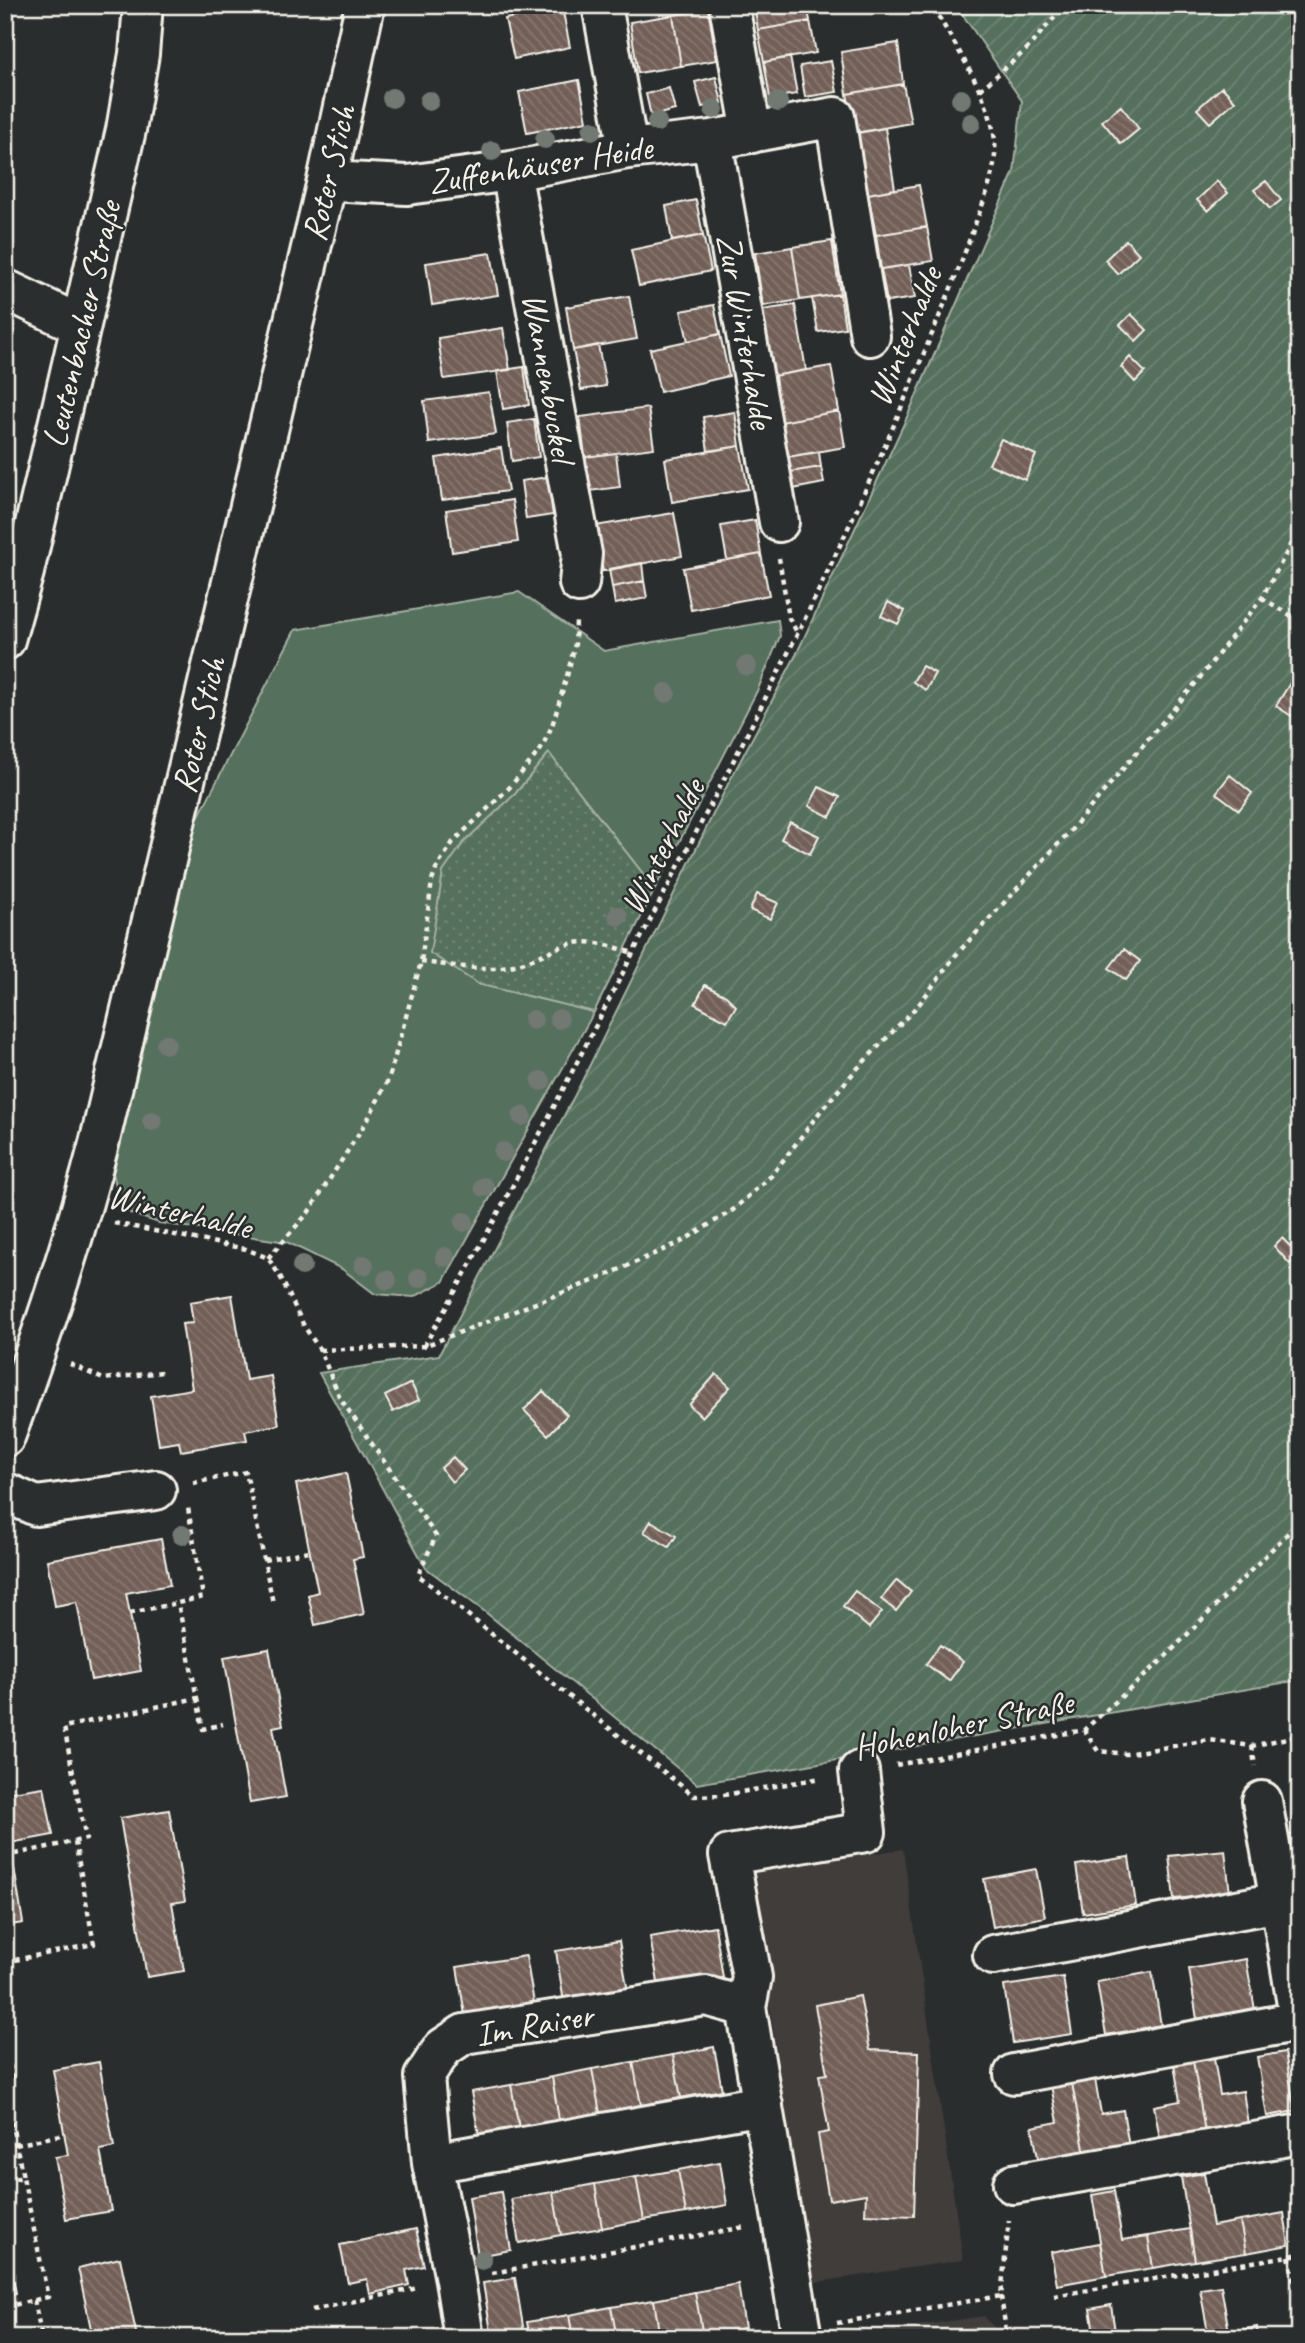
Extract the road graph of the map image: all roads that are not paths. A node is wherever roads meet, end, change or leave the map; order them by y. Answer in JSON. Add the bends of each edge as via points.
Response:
{"nodes":[{"id":1,"x":143,"y":5,"type":"edge"},
{"id":2,"x":365,"y":5,"type":"edge"},
{"id":3,"x":602,"y":5,"type":"edge"},
{"id":4,"x":729,"y":5,"type":"edge"},
{"id":5,"x":751,"y":133,"type":"junction"},
{"id":6,"x":712,"y":140,"type":"junction"},
{"id":7,"x":628,"y":149,"type":"junction"},
{"id":8,"x":511,"y":171,"type":"junction"},
{"id":9,"x":327,"y":181,"type":"junction"},
{"id":10,"x":5,"y":289,"type":"edge"},
{"id":11,"x":80,"y":325,"type":"junction"},
{"id":12,"x":870,"y":337,"type":"dead end"},
{"id":13,"x":779,"y":522,"type":"dead end"},
{"id":14,"x":579,"y":583,"type":"road end"},
{"id":15,"x":5,"y":640,"type":"edge"},
{"id":16,"x":5,"y":1437,"type":"edge"},
{"id":17,"x":156,"y":1490,"type":"road end"},
{"id":18,"x":5,"y":1492,"type":"edge"},
{"id":19,"x":859,"y":1771,"type":"road end"},
{"id":20,"x":1259,"y":1785,"type":"road end"},
{"id":21,"x":1290,"y":1901,"type":"edge"},
{"id":22,"x":993,"y":1955,"type":"dead end"},
{"id":23,"x":746,"y":2007,"type":"junction"},
{"id":24,"x":1300,"y":2022,"type":"edge"},
{"id":25,"x":1014,"y":2074,"type":"dead end"},
{"id":26,"x":763,"y":2105,"type":"junction"},
{"id":27,"x":1300,"y":2134,"type":"edge"},
{"id":28,"x":432,"y":2163,"type":"junction"},
{"id":29,"x":1013,"y":2184,"type":"road end"},
{"id":30,"x":801,"y":2333,"type":"edge"},
{"id":31,"x":464,"y":2338,"type":"edge"}],
"edges":[{"from":1,"to":11,"type":"street","name":"Leutenbacher Straße","via":[[126,130]]},
{"from":2,"to":9,"type":"street","name":"Roter Stich"},
{"from":3,"to":7,"type":"street"},
{"from":4,"to":5,"type":"street"},
{"from":5,"to":6,"type":"street","name":"Zuffenhäuser Heide"},
{"from":5,"to":12,"type":"street","name":"Zuffenhäuser Heide","via":[[835,117]]},
{"from":6,"to":7,"type":"street","name":"Zuffenhäuser Heide"},
{"from":6,"to":13,"type":"street","name":"Zur Winterhalde"},
{"from":7,"to":8,"type":"street","name":"Zuffenhäuser Heide"},
{"from":8,"to":9,"type":"street","name":"Zuffenhäuser Heide","via":[[407,185]]},
{"from":8,"to":14,"type":"street","name":"Wannenbuckel","via":[[582,554]]},
{"from":9,"to":16,"type":"street","name":"Roter Stich","via":[[81,1213]]},
{"from":10,"to":11,"type":"street"},
{"from":11,"to":15,"type":"street","name":"Leutenbacher Straße"},
{"from":17,"to":18,"type":"street","via":[[36,1506]]},
{"from":19,"to":23,"type":"street","via":[[866,1832],[729,1855],[752,1976]]},
{"from":20,"to":21,"type":"street"},
{"from":21,"to":22,"type":"street"},
{"from":21,"to":24,"type":"street"},
{"from":23,"to":26,"type":"street"},
{"from":23,"to":28,"type":"street","name":"Im Raiser","via":[[706,1996],[464,2034],[443,2048],[424,2077]]},
{"from":24,"to":25,"type":"street"},
{"from":26,"to":28,"type":"street"},
{"from":26,"to":30,"type":"street"},
{"from":27,"to":29,"type":"street"},
{"from":28,"to":31,"type":"street","name":"Im Raiser"}]}
